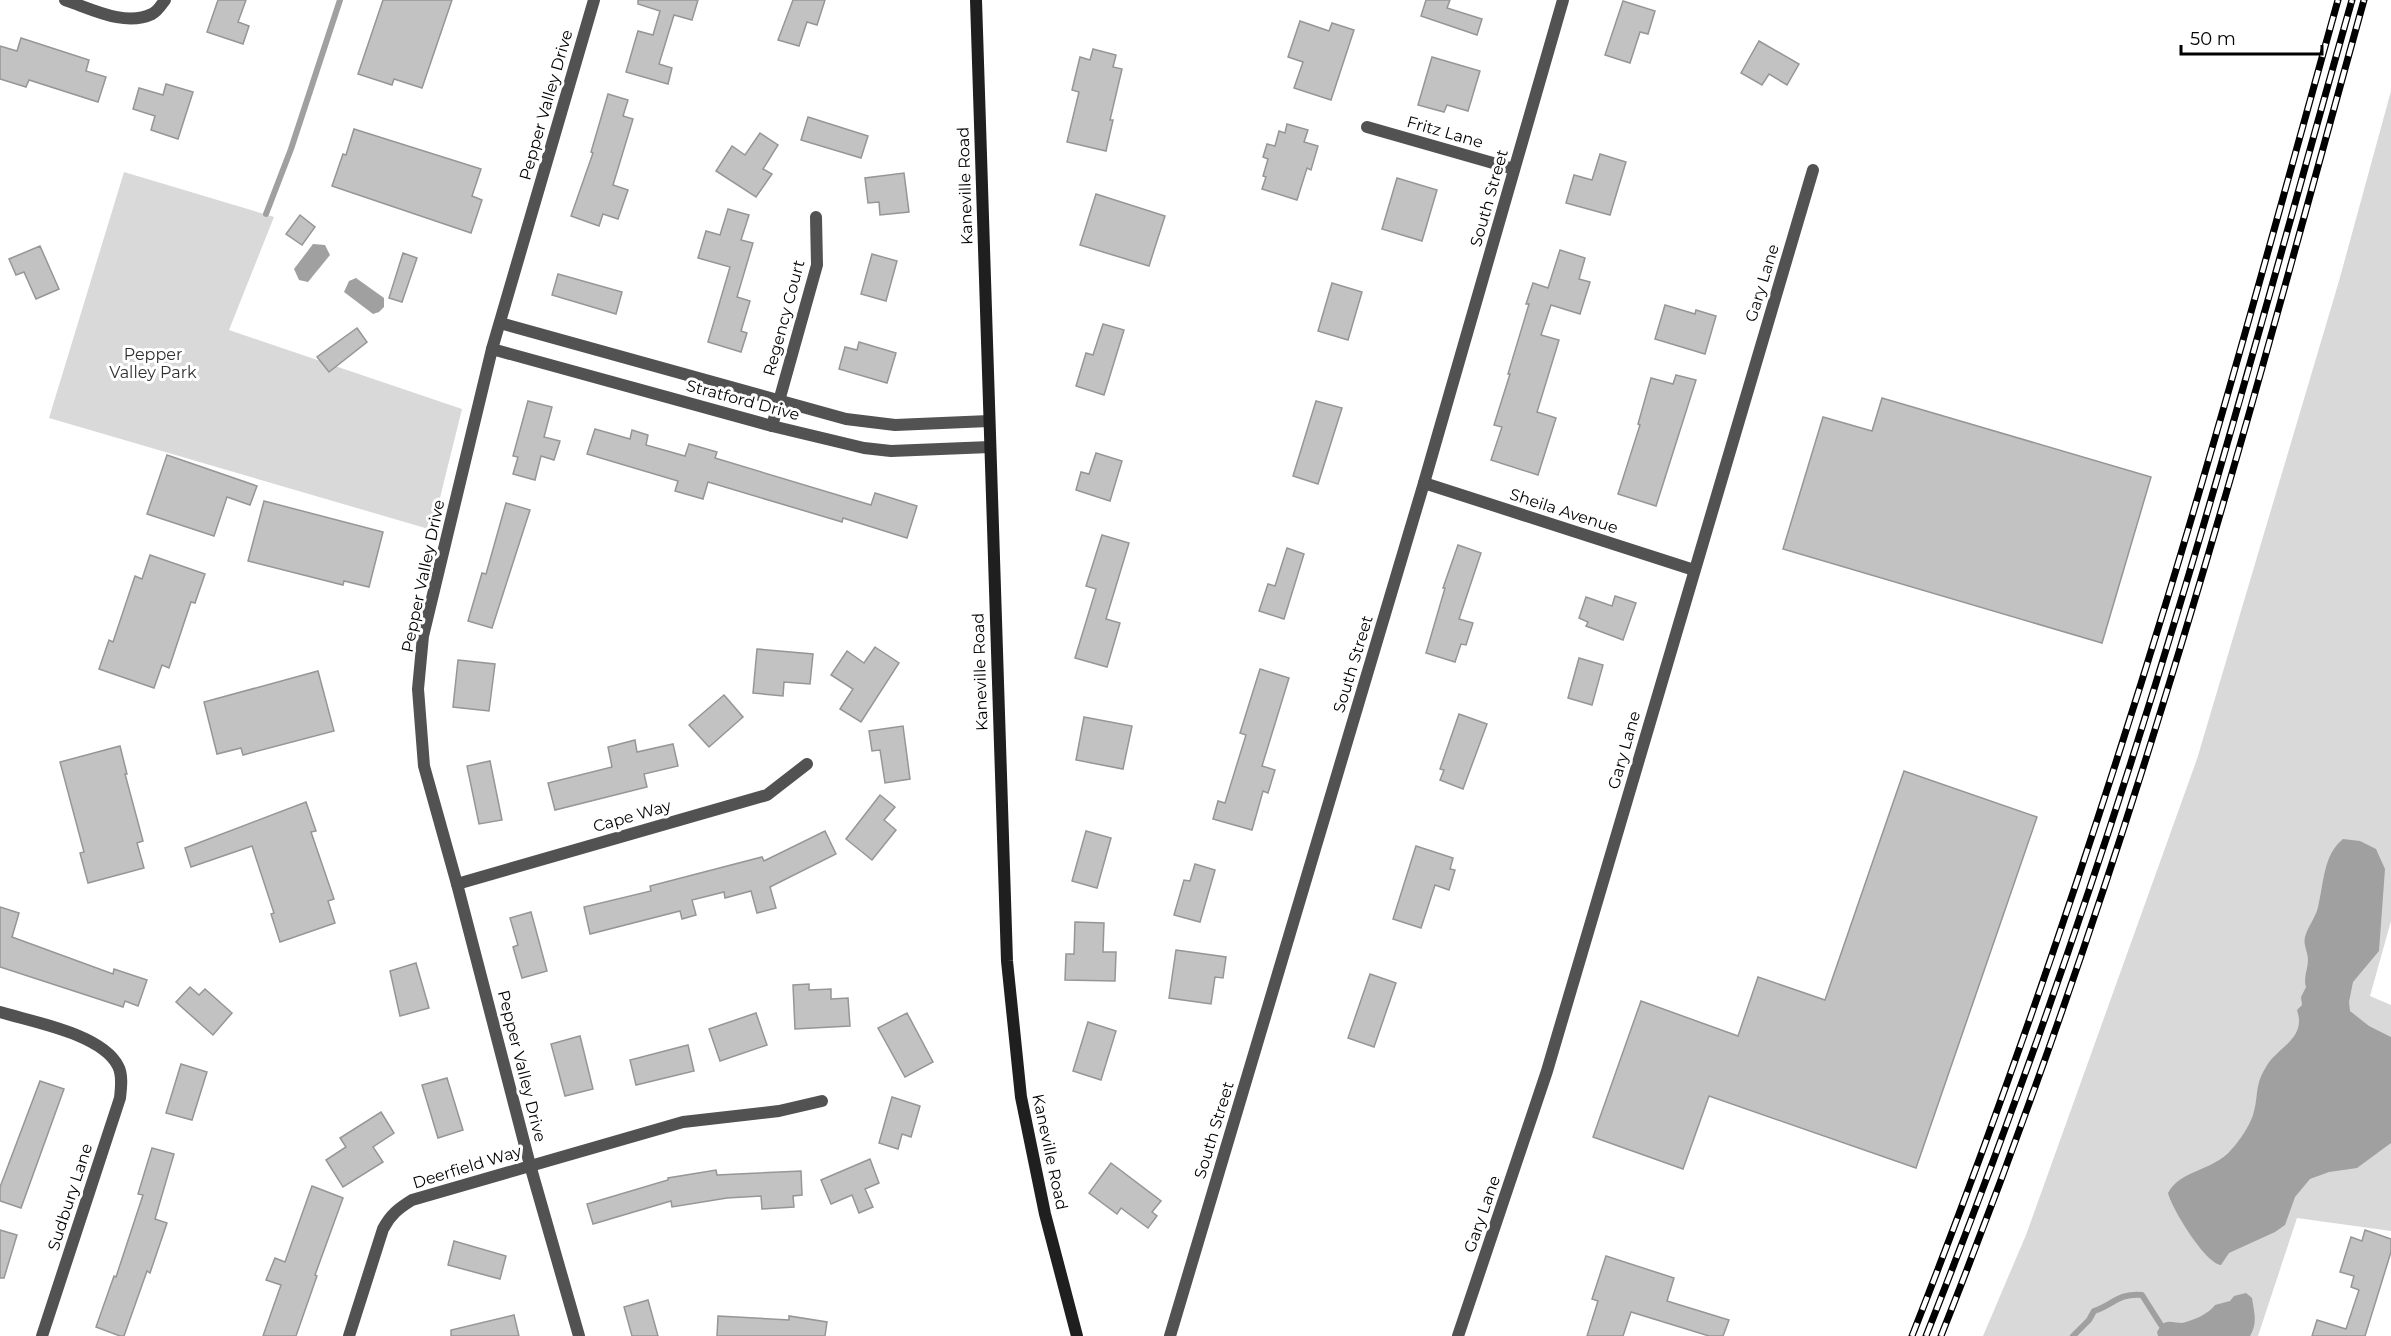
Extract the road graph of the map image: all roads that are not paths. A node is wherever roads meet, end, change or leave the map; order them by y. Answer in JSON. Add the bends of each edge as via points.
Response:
{"nodes":[{"id":1,"x":65,"y":0,"type":"edge"},
{"id":2,"x":165,"y":0,"type":"edge"},
{"id":3,"x":594,"y":0,"type":"edge"},
{"id":4,"x":976,"y":0,"type":"edge"},
{"id":5,"x":1563,"y":0,"type":"edge"},
{"id":6,"x":1367,"y":127,"type":"dead end"},
{"id":7,"x":1514,"y":170,"type":"junction"},
{"id":8,"x":1813,"y":170,"type":"dead end"},
{"id":9,"x":816,"y":217,"type":"dead end"},
{"id":10,"x":500,"y":323,"type":"junction"},
{"id":11,"x":492,"y":349,"type":"junction"},
{"id":12,"x":778,"y":401,"type":"junction"},
{"id":13,"x":989,"y":421,"type":"junction"},
{"id":14,"x":772,"y":426,"type":"junction"},
{"id":15,"x":990,"y":447,"type":"junction"},
{"id":16,"x":1424,"y":483,"type":"junction"},
{"id":17,"x":1694,"y":570,"type":"junction"},
{"id":18,"x":807,"y":764,"type":"dead end"},
{"id":19,"x":458,"y":884,"type":"junction"},
{"id":20,"x":0,"y":1012,"type":"edge"},
{"id":21,"x":822,"y":1101,"type":"dead end"},
{"id":22,"x":530,"y":1165,"type":"junction"},
{"id":23,"x":42,"y":1336,"type":"edge"},
{"id":24,"x":349,"y":1336,"type":"edge"},
{"id":25,"x":579,"y":1336,"type":"edge"},
{"id":26,"x":1077,"y":1336,"type":"edge"},
{"id":27,"x":1170,"y":1336,"type":"edge"},
{"id":28,"x":1458,"y":1336,"type":"edge"}],
"edges":[{"from":1,"to":2,"type":"street","via":[[132,20],[155,13]]},
{"from":3,"to":10,"type":"street","name":"Pepper Valley Drive"},
{"from":4,"to":13,"type":"main road","name":"Kaneville Road"},
{"from":5,"to":7,"type":"street","name":"South Street"},
{"from":6,"to":7,"type":"street","name":"Fritz Lane"},
{"from":7,"to":16,"type":"street","name":"South Street"},
{"from":8,"to":17,"type":"street","name":"Gary Lane"},
{"from":9,"to":12,"type":"street","name":"Regency Court","via":[[817,265]]},
{"from":10,"to":11,"type":"street","name":"Pepper Valley Drive"},
{"from":10,"to":12,"type":"street","name":"Stratford Drive"},
{"from":11,"to":14,"type":"street","name":"Stratford Drive"},
{"from":11,"to":19,"type":"street","name":"Pepper Valley Drive","via":[[423,636],[418,689],[424,766]]},
{"from":12,"to":13,"type":"street","name":"Stratford Drive","via":[[873,424]]},
{"from":12,"to":14,"type":"street","name":"Regency Court"},
{"from":13,"to":15,"type":"main road","name":"Kaneville Road"},
{"from":14,"to":15,"type":"street","name":"Stratford Drive","via":[[891,451]]},
{"from":15,"to":26,"type":"main road","name":"Kaneville Road","via":[[1004,889],[1013,1030],[1032,1157]]},
{"from":16,"to":17,"type":"street","name":"Sheila Avenue"},
{"from":16,"to":27,"type":"street","name":"South Street"},
{"from":17,"to":28,"type":"street","name":"Gary Lane","via":[[1547,1071]]},
{"from":18,"to":19,"type":"street","name":"Cape Way","via":[[767,795]]},
{"from":19,"to":22,"type":"street","name":"Pepper Valley Drive"},
{"from":20,"to":23,"type":"street","name":"Sudbury Lane","via":[[94,1043],[108,1052],[119,1067],[121,1081],[120,1098]]},
{"from":21,"to":22,"type":"street","name":"Deerfield Way","via":[[779,1111],[683,1122]]},
{"from":22,"to":24,"type":"street","name":"Deerfield Way","via":[[412,1200],[396,1210],[383,1229]]},
{"from":22,"to":25,"type":"street","name":"Pepper Valley Drive"}]}
